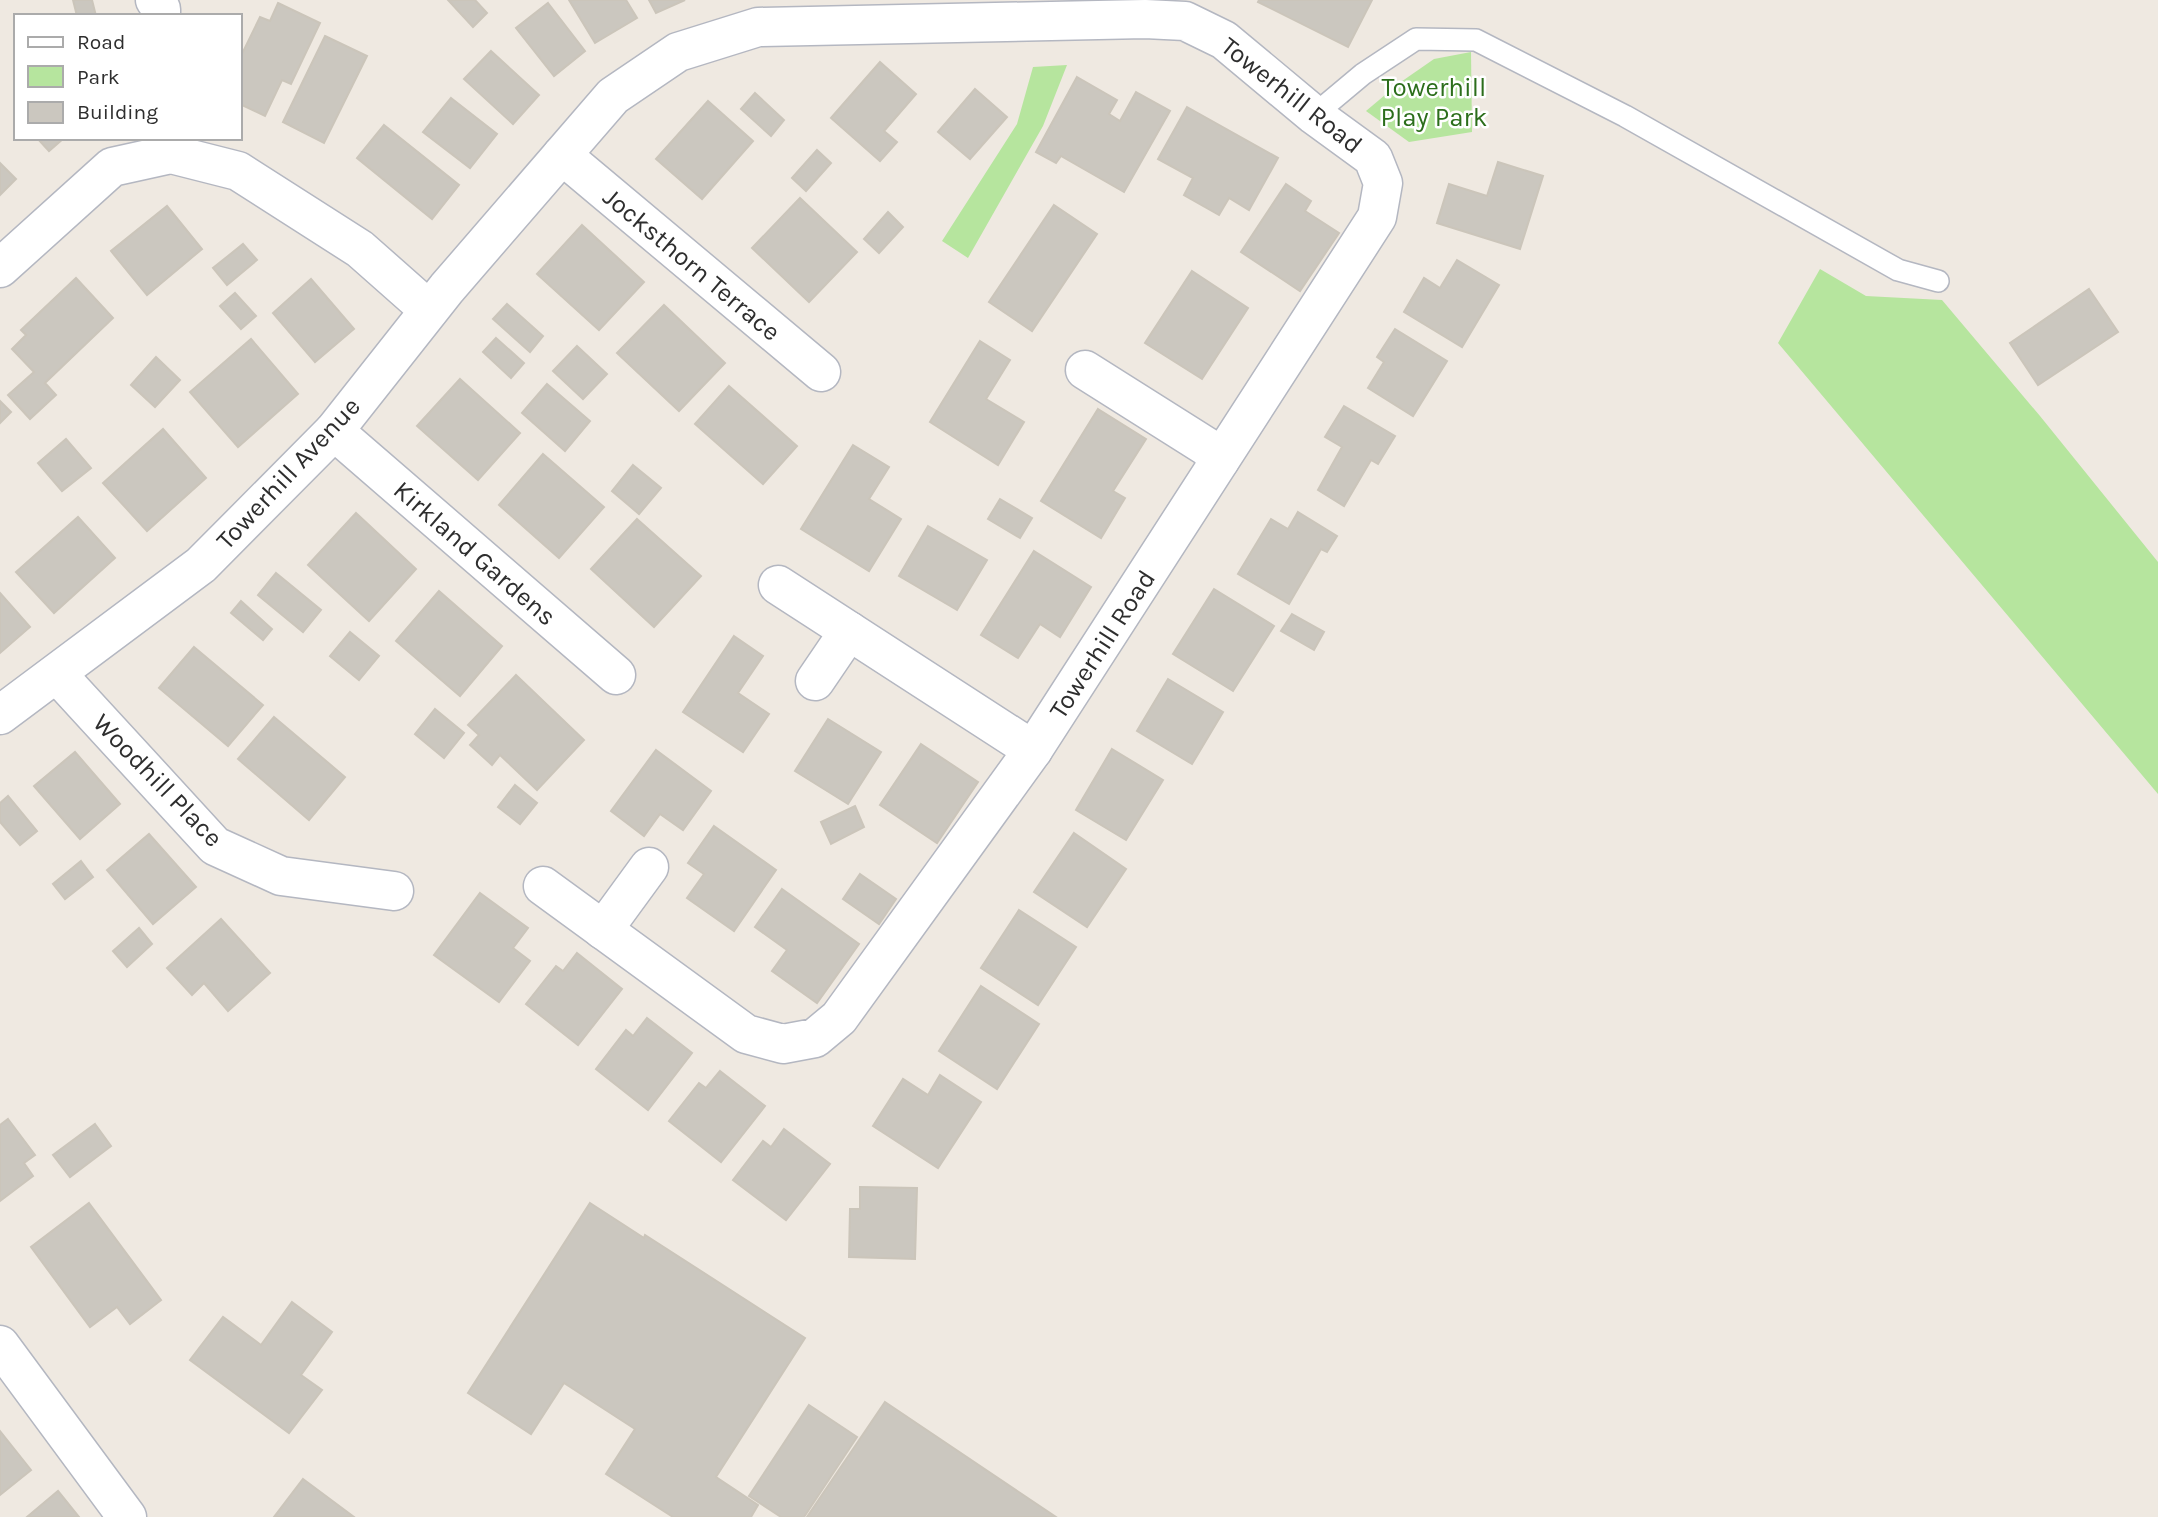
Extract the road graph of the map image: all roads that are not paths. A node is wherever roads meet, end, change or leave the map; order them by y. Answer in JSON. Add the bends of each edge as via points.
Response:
{"nodes":[{"id":1,"x":1314,"y":115,"type":"junction"},
{"id":2,"x":170,"y":146,"type":"edge"},
{"id":3,"x":562,"y":155,"type":"junction"},
{"id":4,"x":0,"y":268,"type":"edge"},
{"id":5,"x":1938,"y":281,"type":"dead end"},
{"id":6,"x":429,"y":310,"type":"junction"},
{"id":7,"x":1085,"y":370,"type":"dead end"},
{"id":8,"x":821,"y":372,"type":"dead end"},
{"id":9,"x":334,"y":431,"type":"junction"},
{"id":10,"x":1220,"y":460,"type":"junction"},
{"id":11,"x":778,"y":585,"type":"dead end"},
{"id":12,"x":849,"y":631,"type":"junction"},
{"id":13,"x":57,"y":674,"type":"junction"},
{"id":14,"x":616,"y":675,"type":"dead end"},
{"id":15,"x":815,"y":681,"type":"dead end"},
{"id":16,"x":0,"y":715,"type":"edge"},
{"id":17,"x":1033,"y":750,"type":"junction"},
{"id":18,"x":649,"y":867,"type":"dead end"},
{"id":19,"x":543,"y":886,"type":"dead end"},
{"id":20,"x":394,"y":891,"type":"dead end"},
{"id":21,"x":603,"y":930,"type":"junction"},
{"id":22,"x":0,"y":1345,"type":"edge"},
{"id":23,"x":127,"y":1517,"type":"edge"}],
"edges":[{"from":1,"to":3,"type":"street","name":"Towerhill Road","via":[[1224,40],[1185,21],[758,27],[678,52],[612,96]]},
{"from":1,"to":5,"type":"lane","via":[[1363,74],[1416,40],[1476,40],[1625,116],[1898,270]]},
{"from":1,"to":10,"type":"street","name":"Towerhill Road","via":[[1373,158],[1383,183],[1377,217]]},
{"from":2,"to":4,"type":"street","via":[[112,167]]},
{"from":2,"to":6,"type":"street","via":[[238,171],[360,249]]},
{"from":3,"to":6,"type":"street","name":"Towerhill Avenue"},
{"from":3,"to":8,"type":"street","name":"Jocksthorn Terrace"},
{"from":6,"to":9,"type":"street","name":"Towerhill Avenue"},
{"from":7,"to":10,"type":"street","via":[[1207,447]]},
{"from":9,"to":13,"type":"street","name":"Towerhill Avenue","via":[[201,565]]},
{"from":9,"to":14,"type":"street","name":"Kirkland Gardens"},
{"from":10,"to":17,"type":"street","name":"Towerhill Road"},
{"from":11,"to":12,"type":"street"},
{"from":12,"to":15,"type":"street"},
{"from":12,"to":17,"type":"street"},
{"from":13,"to":16,"type":"street","name":"Towerhill Avenue"},
{"from":13,"to":20,"type":"street","name":"Woodhill Place","via":[[215,846],[281,877]]},
{"from":17,"to":21,"type":"street","name":"Towerhill Road","via":[[839,1018],[815,1038],[783,1044],[746,1034]]},
{"from":18,"to":21,"type":"street"},
{"from":19,"to":21,"type":"street","name":"Towerhill Road"},
{"from":22,"to":23,"type":"street"}]}
